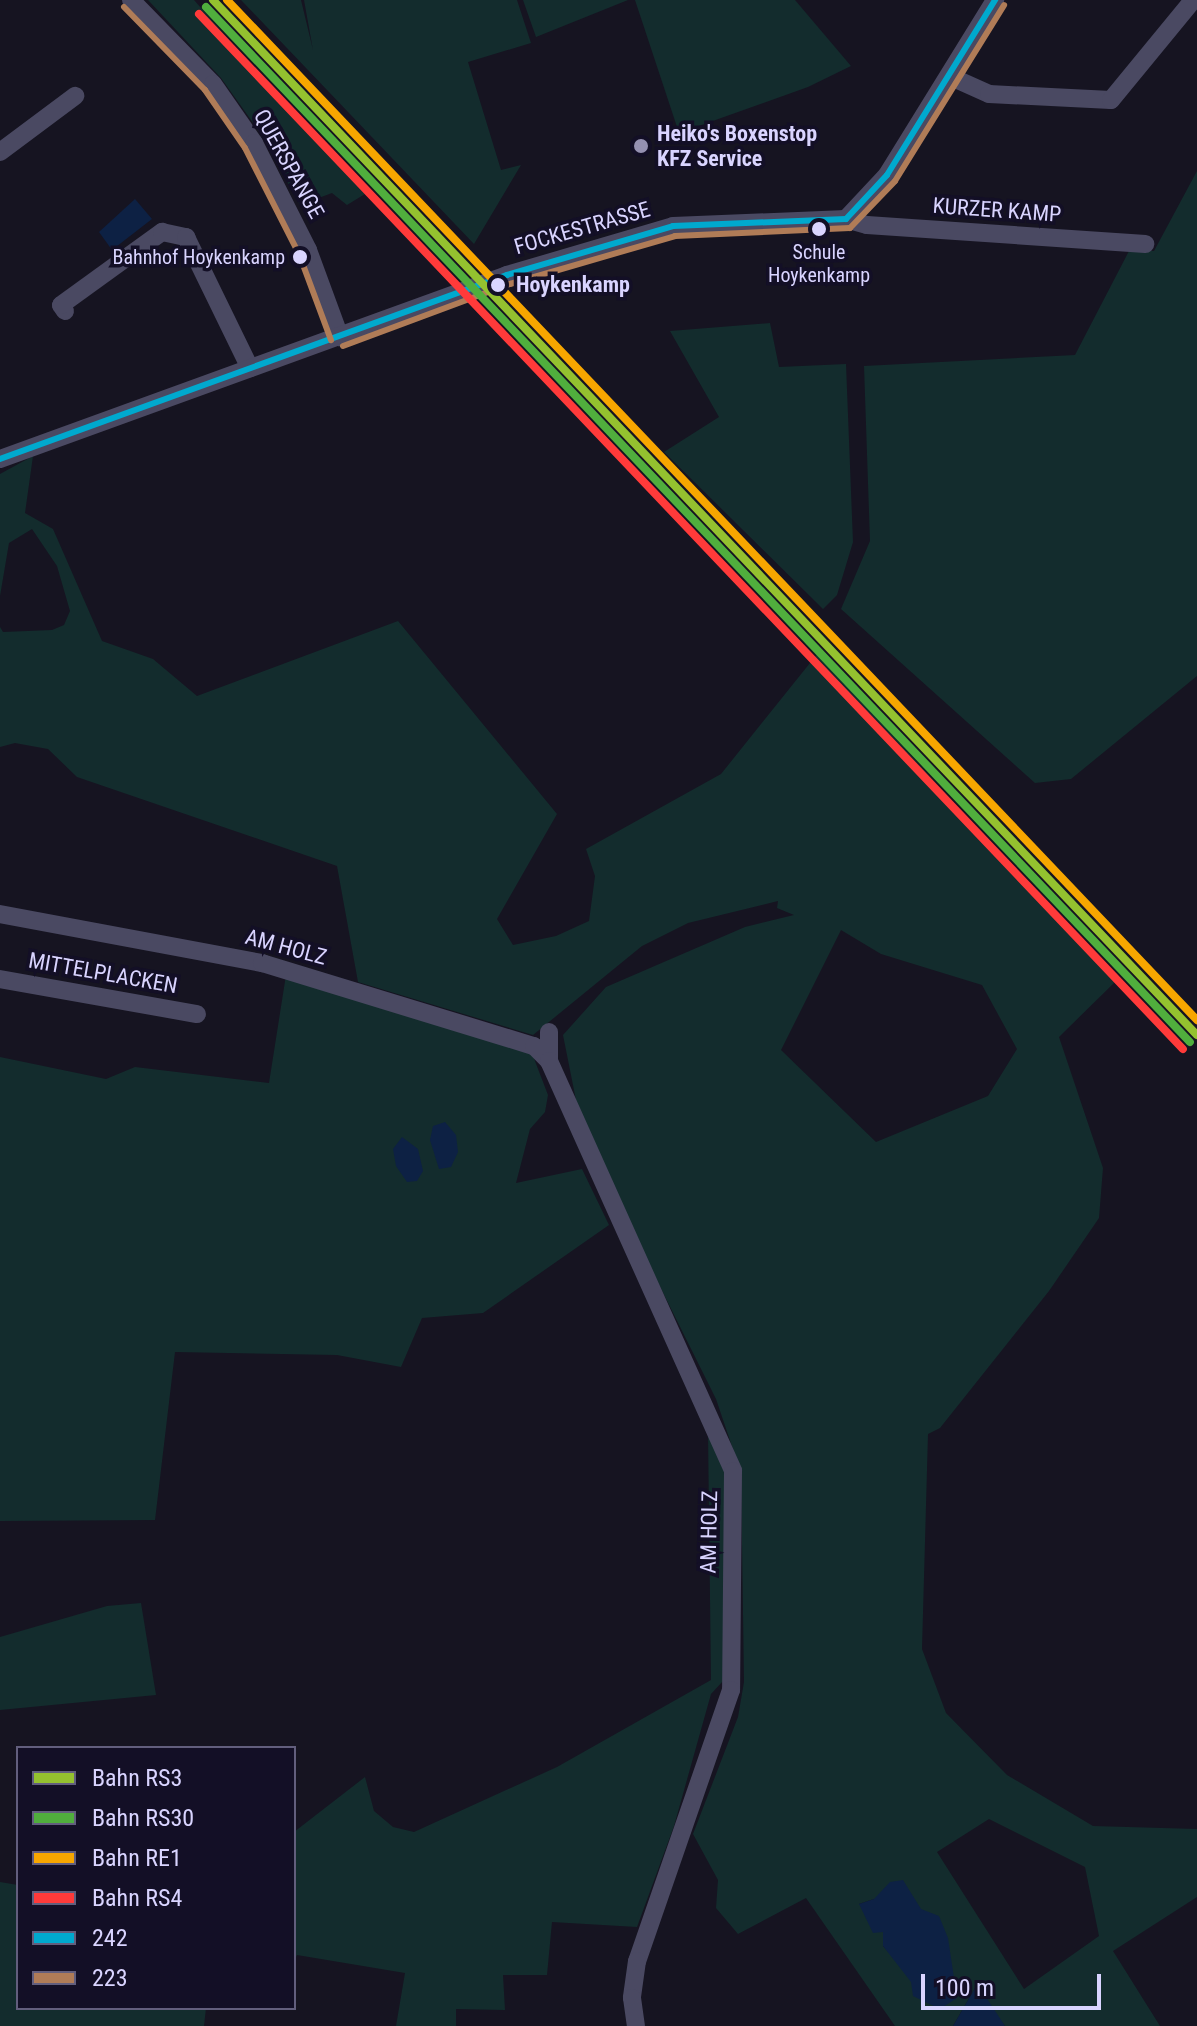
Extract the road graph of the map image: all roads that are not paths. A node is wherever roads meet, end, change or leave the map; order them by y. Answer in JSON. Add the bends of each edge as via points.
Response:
{"nodes":[{"id":1,"x":131,"y":0,"type":"edge"},
{"id":2,"x":995,"y":0,"type":"edge"},
{"id":3,"x":1193,"y":0,"type":"edge"},
{"id":4,"x":949,"y":76,"type":"junction"},
{"id":5,"x":75,"y":96,"type":"dead end"},
{"id":6,"x":0,"y":152,"type":"edge"},
{"id":7,"x":846,"y":219,"type":"junction"},
{"id":8,"x":1145,"y":244,"type":"dead end"},
{"id":9,"x":65,"y":311,"type":"dead end"},
{"id":10,"x":340,"y":337,"type":"junction"},
{"id":11,"x":250,"y":368,"type":"junction"},
{"id":12,"x":0,"y":459,"type":"edge"},
{"id":13,"x":0,"y":914,"type":"edge"},
{"id":14,"x":0,"y":979,"type":"edge"},
{"id":15,"x":197,"y":1014,"type":"dead end"},
{"id":16,"x":549,"y":1032,"type":"dead end"},
{"id":17,"x":549,"y":1061,"type":"junction"},
{"id":18,"x":636,"y":2026,"type":"edge"}],
"edges":[{"from":1,"to":10,"type":"street","name":"QUERSPANGE","via":[[213,84],[254,143],[308,250]]},
{"from":2,"to":4,"type":"street"},
{"from":3,"to":4,"type":"street","via":[[1111,100],[989,94]]},
{"from":4,"to":7,"type":"street","via":[[887,175]]},
{"from":5,"to":6,"type":"street"},
{"from":7,"to":8,"type":"street","name":"KURZER KAMP","via":[[867,225]]},
{"from":7,"to":10,"type":"street","name":"FOCKESTRASSE","via":[[673,226],[507,275]]},
{"from":9,"to":11,"type":"street","via":[[61,305],[162,232],[186,237]]},
{"from":10,"to":11,"type":"street","name":"FOCKESTRASSE"},
{"from":11,"to":12,"type":"street","name":"FOCKESTRASSE"},
{"from":13,"to":17,"type":"street","name":"AM HOLZ","via":[[262,963],[534,1046]]},
{"from":14,"to":15,"type":"street","name":"MITTELPLACKEN"},
{"from":16,"to":17,"type":"street","name":"AM HOLZ"},
{"from":17,"to":18,"type":"street","name":"AM HOLZ","via":[[733,1471],[731,1690],[635,1969]]}]}
